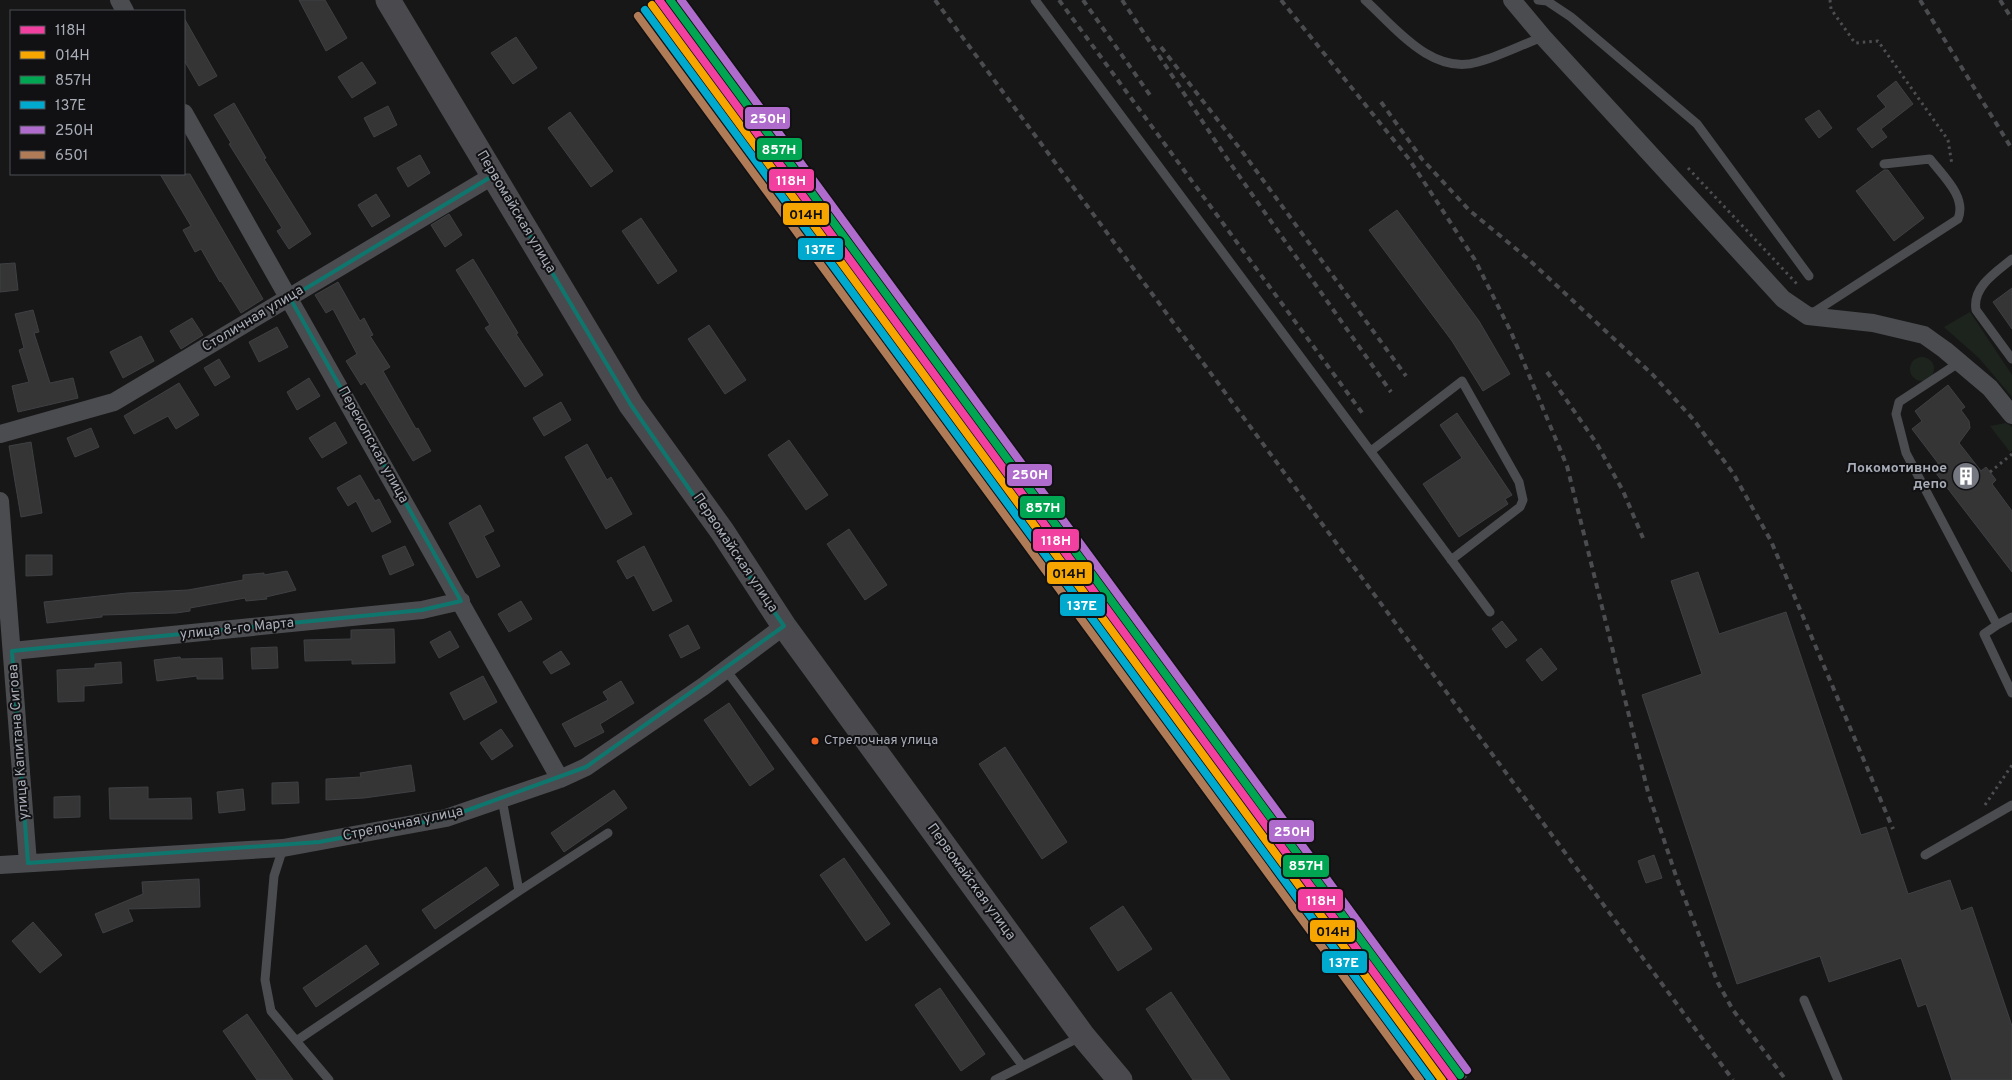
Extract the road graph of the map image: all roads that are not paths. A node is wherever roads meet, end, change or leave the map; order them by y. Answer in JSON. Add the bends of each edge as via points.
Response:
{"nodes":[{"id":1,"x":388,"y":0,"type":"edge"},
{"id":2,"x":1035,"y":0,"type":"edge"},
{"id":3,"x":1365,"y":0,"type":"edge"},
{"id":4,"x":1516,"y":0,"type":"edge"},
{"id":5,"x":1538,"y":0,"type":"edge"},
{"id":6,"x":1543,"y":36,"type":"junction"},
{"id":7,"x":185,"y":115,"type":"edge"},
{"id":8,"x":1884,"y":164,"type":"dead end"},
{"id":9,"x":494,"y":175,"type":"junction"},
{"id":10,"x":2012,"y":259,"type":"edge"},
{"id":11,"x":1809,"y":276,"type":"dead end"},
{"id":12,"x":290,"y":298,"type":"junction"},
{"id":13,"x":1808,"y":316,"type":"junction"},
{"id":14,"x":2012,"y":359,"type":"edge"},
{"id":15,"x":1960,"y":362,"type":"junction"},
{"id":16,"x":2012,"y":415,"type":"edge"},
{"id":17,"x":0,"y":434,"type":"edge"},
{"id":18,"x":1371,"y":451,"type":"junction"},
{"id":19,"x":0,"y":501,"type":"edge"},
{"id":20,"x":1451,"y":560,"type":"junction"},
{"id":21,"x":461,"y":601,"type":"junction"},
{"id":22,"x":1490,"y":612,"type":"dead end"},
{"id":23,"x":2012,"y":617,"type":"edge"},
{"id":24,"x":1997,"y":625,"type":"junction"},
{"id":25,"x":784,"y":626,"type":"junction"},
{"id":26,"x":12,"y":652,"type":"junction"},
{"id":27,"x":726,"y":670,"type":"junction"},
{"id":28,"x":2012,"y":693,"type":"edge"},
{"id":29,"x":560,"y":779,"type":"junction"},
{"id":30,"x":502,"y":799,"type":"junction"},
{"id":31,"x":2012,"y":805,"type":"edge"},
{"id":32,"x":608,"y":833,"type":"dead end"},
{"id":33,"x":283,"y":848,"type":"junction"},
{"id":34,"x":1925,"y":855,"type":"dead end"},
{"id":35,"x":28,"y":863,"type":"junction"},
{"id":36,"x":0,"y":865,"type":"edge"},
{"id":37,"x":519,"y":891,"type":"junction"},
{"id":38,"x":1804,"y":1000,"type":"dead end"},
{"id":39,"x":1083,"y":1036,"type":"junction"},
{"id":40,"x":296,"y":1041,"type":"junction"},
{"id":41,"x":1022,"y":1065,"type":"junction"},
{"id":42,"x":329,"y":1080,"type":"edge"},
{"id":43,"x":995,"y":1080,"type":"edge"},
{"id":44,"x":1120,"y":1080,"type":"edge"},
{"id":45,"x":1838,"y":1080,"type":"edge"}],
"edges":[{"from":1,"to":9,"type":"main road","name":"Первомайская улица"},
{"from":2,"to":18,"type":"lane"},
{"from":3,"to":6,"type":"lane","via":[[1422,50],[1441,62],[1457,66],[1477,62]]},
{"from":4,"to":6,"type":"street"},
{"from":5,"to":11,"type":"lane","via":[[1547,1],[1571,17],[1697,124]]},
{"from":6,"to":13,"type":"street","via":[[1783,298]]},
{"from":7,"to":12,"type":"street","name":"Перекопская улица"},
{"from":8,"to":13,"type":"lane","via":[[1930,159],[1957,195],[1961,210],[1958,220]]},
{"from":9,"to":12,"type":"street","name":"Столичная улица"},
{"from":9,"to":25,"type":"main road","name":"Первомайская улица","via":[[631,405],[722,531]]},
{"from":10,"to":14,"type":"lane","via":[[1985,281],[1974,301],[1976,310]]},
{"from":12,"to":17,"type":"street","name":"Столичная улица","via":[[114,402]]},
{"from":12,"to":21,"type":"street","name":"Перекопская улица"},
{"from":13,"to":15,"type":"street","via":[[1873,322],[1924,335]]},
{"from":15,"to":16,"type":"street","via":[[1990,388]]},
{"from":15,"to":24,"type":"lane","via":[[1899,402],[1896,414],[1906,453]]},
{"from":18,"to":20,"type":"lane"},
{"from":18,"to":20,"type":"lane","via":[[1462,381],[1519,482],[1523,500],[1520,507]]},
{"from":19,"to":26,"type":"street","name":"улица Капитана Сигова"},
{"from":20,"to":22,"type":"lane"},
{"from":21,"to":26,"type":"street","name":"улица 8-го Марта","via":[[422,610]]},
{"from":21,"to":29,"type":"street","name":"Перекопская улица"},
{"from":23,"to":24,"type":"lane"},
{"from":24,"to":28,"type":"lane","via":[[1984,634]]},
{"from":25,"to":27,"type":"street","name":"Стрелочная улица"},
{"from":25,"to":39,"type":"main road","name":"Первомайская улица"},
{"from":26,"to":35,"type":"street","name":"улица Капитана Сигова"},
{"from":27,"to":29,"type":"street","name":"Стрелочная улица","via":[[586,767]]},
{"from":27,"to":41,"type":"lane"},
{"from":29,"to":30,"type":"street","name":"Стрелочная улица"},
{"from":30,"to":33,"type":"street","name":"Стрелочная улица","via":[[446,818]]},
{"from":30,"to":37,"type":"lane"},
{"from":31,"to":34,"type":"lane"},
{"from":32,"to":37,"type":"lane"},
{"from":33,"to":35,"type":"street","name":"Стрелочная улица"},
{"from":33,"to":40,"type":"lane","via":[[274,876],[265,980],[271,1011]]},
{"from":35,"to":36,"type":"street","name":"Стрелочная улица"},
{"from":37,"to":40,"type":"lane"},
{"from":38,"to":45,"type":"lane"},
{"from":39,"to":41,"type":"lane"},
{"from":39,"to":44,"type":"main road","name":"Первомайская улица"},
{"from":40,"to":42,"type":"lane"},
{"from":41,"to":43,"type":"lane"}]}
